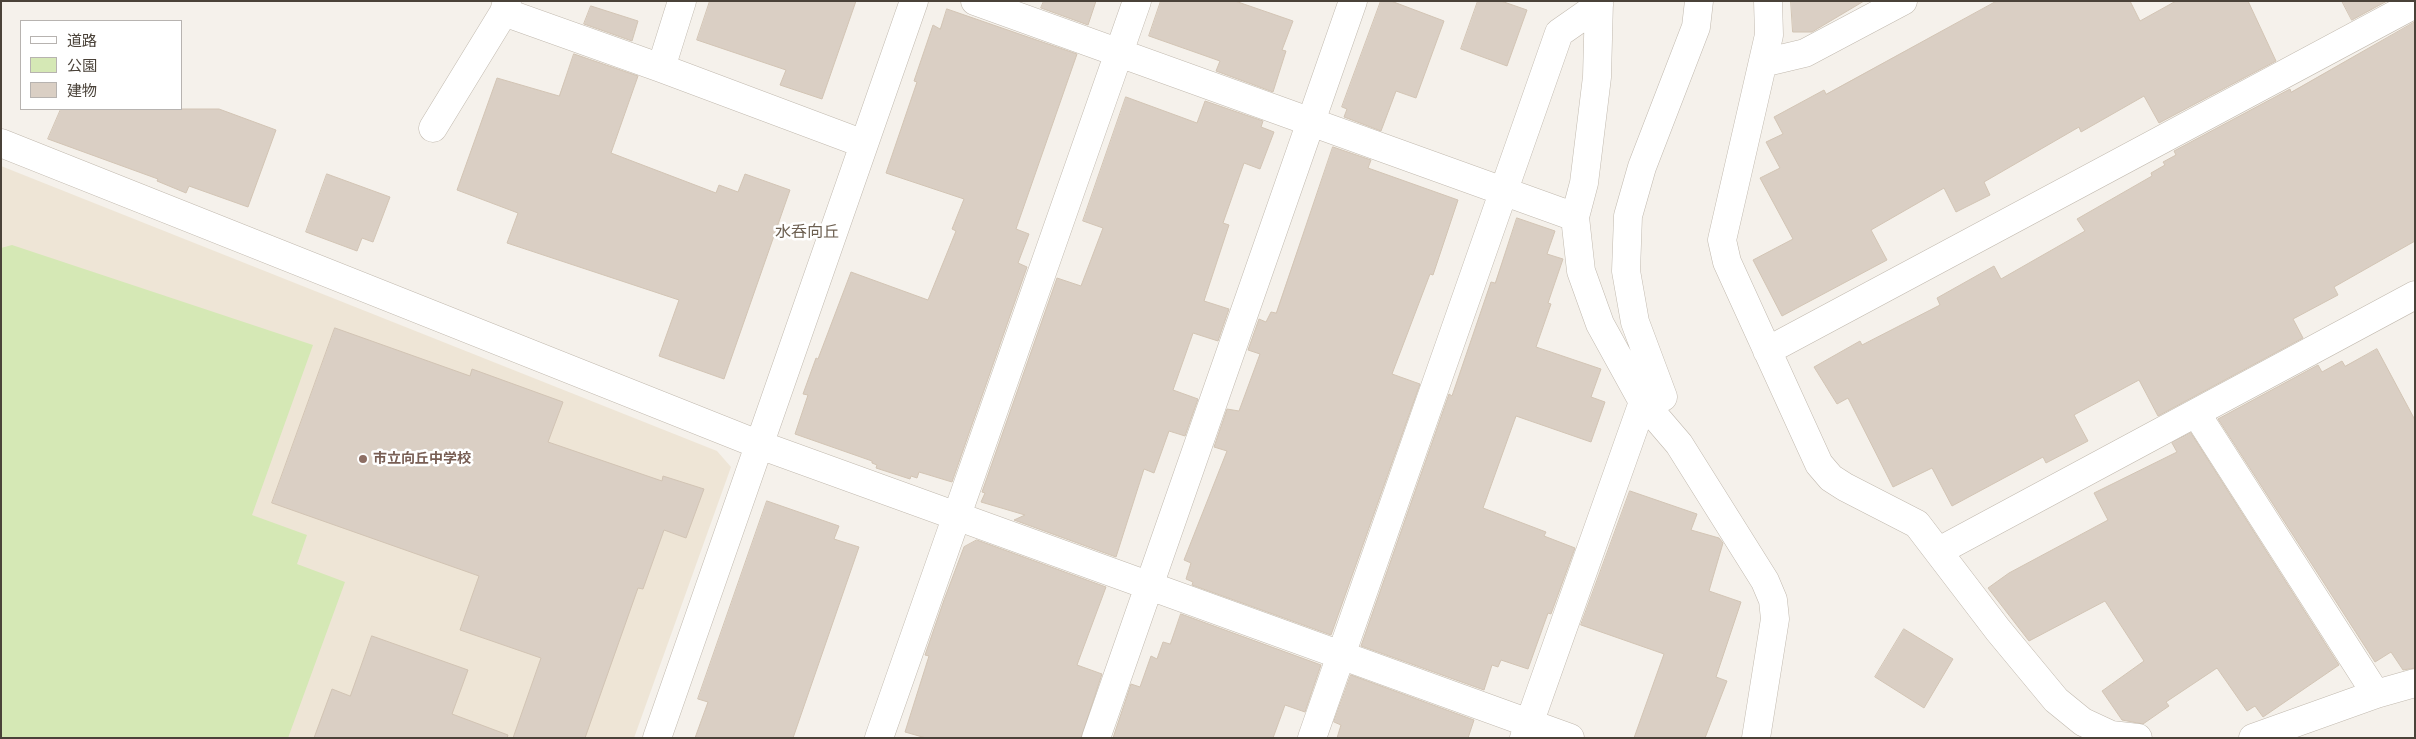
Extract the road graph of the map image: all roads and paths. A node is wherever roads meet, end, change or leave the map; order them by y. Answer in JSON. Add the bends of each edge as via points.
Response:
{"nodes":[{"id":1,"x":682,"y":1,"type":"edge"},
{"id":2,"x":914,"y":1,"type":"edge"},
{"id":3,"x":974,"y":1,"type":"edge"},
{"id":4,"x":1137,"y":1,"type":"edge"},
{"id":5,"x":1353,"y":1,"type":"edge"},
{"id":6,"x":1699,"y":1,"type":"edge"},
{"id":7,"x":1768,"y":1,"type":"edge"},
{"id":8,"x":1903,"y":1,"type":"edge"},
{"id":9,"x":1599,"y":3,"type":"edge"},
{"id":10,"x":2415,"y":4,"type":"edge"},
{"id":11,"x":505,"y":6,"type":"edge"},
{"id":12,"x":1119,"y":53,"type":"junction"},
{"id":13,"x":1763,"y":63,"type":"junction"},
{"id":14,"x":662,"y":68,"type":"junction"},
{"id":15,"x":1311,"y":122,"type":"junction"},
{"id":16,"x":433,"y":128,"type":"dead end"},
{"id":17,"x":1,"y":143,"type":"edge"},
{"id":18,"x":864,"y":144,"type":"junction"},
{"id":19,"x":1504,"y":192,"type":"junction"},
{"id":20,"x":1575,"y":217,"type":"junction"},
{"id":21,"x":2415,"y":295,"type":"edge"},
{"id":22,"x":1767,"y":351,"type":"junction"},
{"id":23,"x":1643,"y":402,"type":"junction"},
{"id":24,"x":2196,"y":413,"type":"junction"},
{"id":25,"x":760,"y":445,"type":"junction"},
{"id":26,"x":957,"y":516,"type":"junction"},
{"id":27,"x":1939,"y":552,"type":"junction"},
{"id":28,"x":1150,"y":586,"type":"junction"},
{"id":29,"x":1340,"y":655,"type":"junction"},
{"id":30,"x":2415,"y":683,"type":"edge"},
{"id":31,"x":2376,"y":694,"type":"junction"},
{"id":32,"x":1527,"y":731,"type":"edge"},
{"id":33,"x":658,"y":738,"type":"edge"},
{"id":34,"x":879,"y":738,"type":"edge"},
{"id":35,"x":1096,"y":738,"type":"edge"},
{"id":36,"x":1312,"y":738,"type":"edge"},
{"id":37,"x":1570,"y":738,"type":"edge"},
{"id":38,"x":1756,"y":738,"type":"edge"},
{"id":39,"x":2138,"y":738,"type":"edge"},
{"id":40,"x":2253,"y":738,"type":"edge"}],
"edges":[{"from":1,"to":14,"type":"street"},
{"from":2,"to":18,"type":"street"},
{"from":3,"to":12,"type":"street"},
{"from":4,"to":12,"type":"street"},
{"from":5,"to":15,"type":"street"},
{"from":6,"to":23,"type":"street","via":[[1696,27],[1642,167],[1628,216],[1626,271],[1635,322],[1663,397]]},
{"from":7,"to":13,"type":"street","via":[[1769,34]]},
{"from":8,"to":13,"type":"street","via":[[1805,54]]},
{"from":9,"to":19,"type":"street","via":[[1559,34]]},
{"from":9,"to":20,"type":"street","via":[[1597,77],[1584,183]]},
{"from":10,"to":22,"type":"street"},
{"from":11,"to":14,"type":"street"},
{"from":11,"to":16,"type":"street"},
{"from":12,"to":15,"type":"street"},
{"from":12,"to":26,"type":"street"},
{"from":13,"to":22,"type":"street","via":[[1722,240],[1727,262]]},
{"from":14,"to":18,"type":"street"},
{"from":15,"to":19,"type":"street"},
{"from":15,"to":28,"type":"street"},
{"from":17,"to":25,"type":"street"},
{"from":18,"to":25,"type":"street"},
{"from":19,"to":20,"type":"street"},
{"from":19,"to":29,"type":"street"},
{"from":20,"to":23,"type":"street","via":[[1581,271],[1597,315]]},
{"from":21,"to":24,"type":"street"},
{"from":22,"to":27,"type":"street","via":[[1819,464],[1831,478],[1917,524]]},
{"from":23,"to":32,"type":"street"},
{"from":23,"to":38,"type":"street","via":[[1679,444],[1765,581],[1773,600],[1775,620]]},
{"from":24,"to":27,"type":"street"},
{"from":24,"to":31,"type":"street"},
{"from":25,"to":26,"type":"street"},
{"from":25,"to":33,"type":"street"},
{"from":26,"to":28,"type":"street"},
{"from":26,"to":34,"type":"street"},
{"from":27,"to":39,"type":"street","via":[[2056,700],[2083,722],[2110,735]]},
{"from":28,"to":29,"type":"street"},
{"from":28,"to":35,"type":"street"},
{"from":29,"to":32,"type":"street"},
{"from":29,"to":36,"type":"street"},
{"from":30,"to":31,"type":"street"},
{"from":31,"to":40,"type":"street"},
{"from":32,"to":37,"type":"street"}]}
